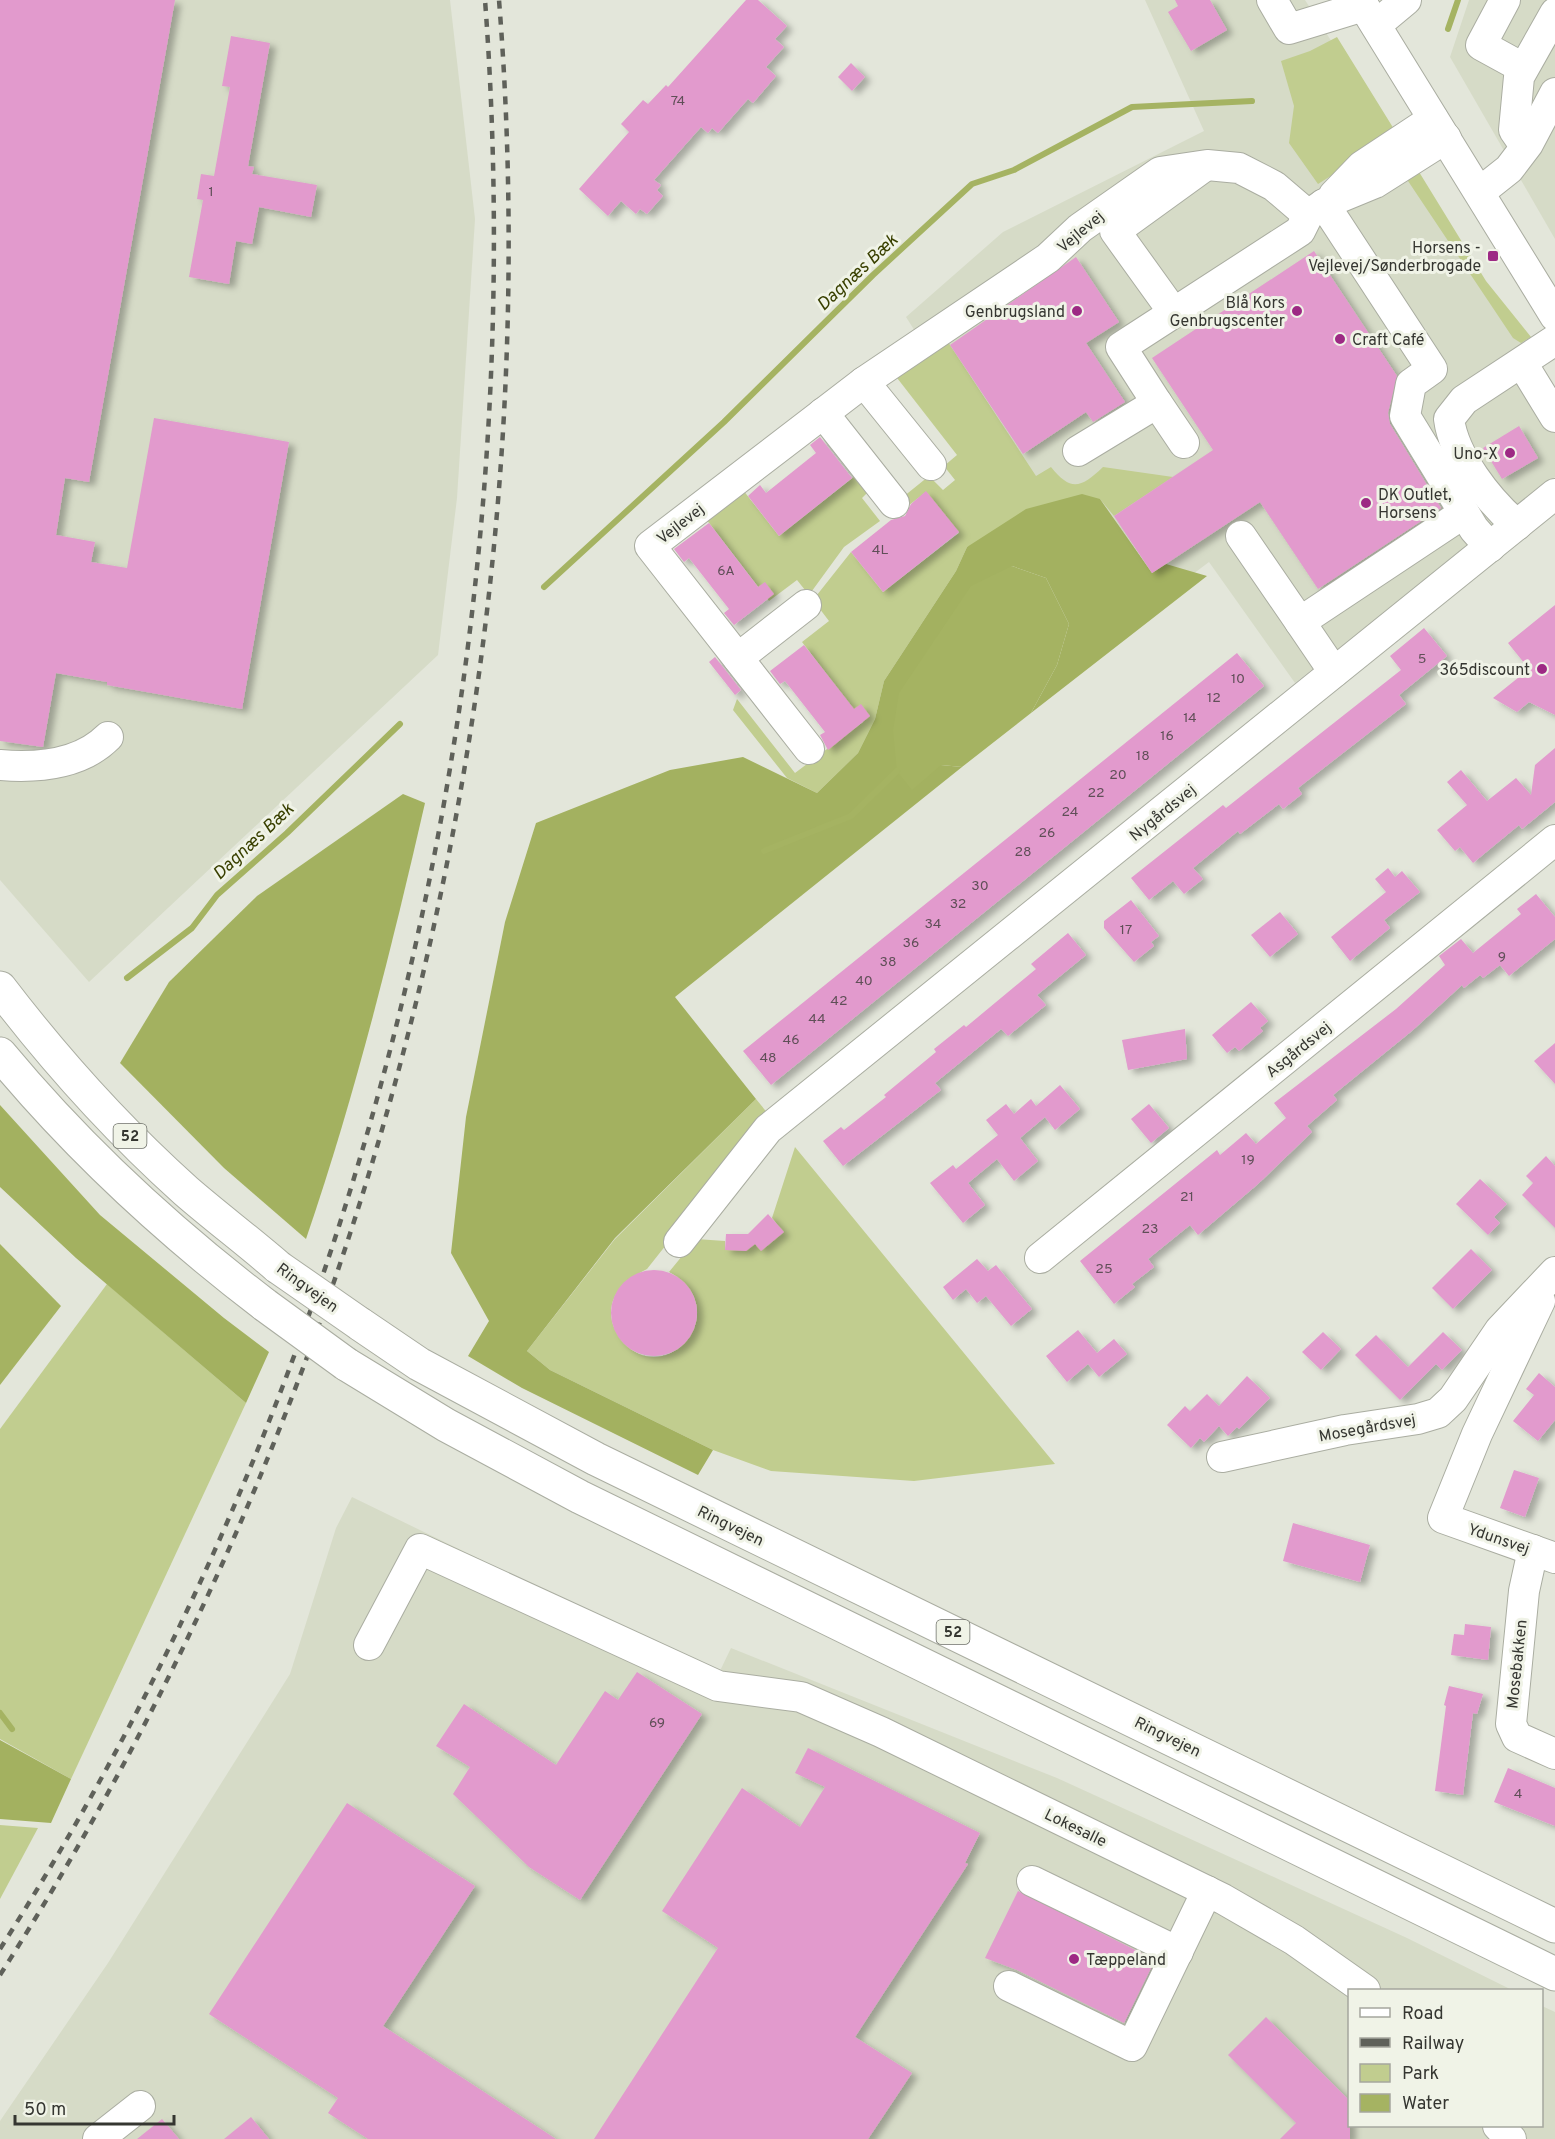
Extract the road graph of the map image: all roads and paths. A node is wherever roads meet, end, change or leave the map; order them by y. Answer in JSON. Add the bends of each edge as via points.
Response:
{"nodes":[{"id":1,"x":1272,"y":0,"type":"edge"},
{"id":2,"x":1406,"y":0,"type":"edge"},
{"id":3,"x":1505,"y":0,"type":"edge"},
{"id":4,"x":1366,"y":11,"type":"edge"},
{"id":5,"x":1555,"y":13,"type":"edge"},
{"id":6,"x":1524,"y":68,"type":"junction"},
{"id":7,"x":1555,"y":93,"type":"edge"},
{"id":8,"x":1440,"y":129,"type":"junction"},
{"id":9,"x":1526,"y":146,"type":"junction"},
{"id":10,"x":1207,"y":165,"type":"junction"},
{"id":11,"x":1480,"y":192,"type":"junction"},
{"id":12,"x":1316,"y":210,"type":"junction"},
{"id":13,"x":1174,"y":313,"type":"junction"},
{"id":14,"x":1555,"y":316,"type":"edge"},
{"id":15,"x":1555,"y":340,"type":"edge"},
{"id":16,"x":1522,"y":363,"type":"junction"},
{"id":17,"x":864,"y":382,"type":"junction"},
{"id":18,"x":1157,"y":403,"type":"junction"},
{"id":19,"x":823,"y":413,"type":"junction"},
{"id":20,"x":1555,"y":417,"type":"edge"},
{"id":21,"x":1184,"y":443,"type":"dead end"},
{"id":22,"x":1078,"y":451,"type":"dead end"},
{"id":23,"x":931,"y":465,"type":"dead end"},
{"id":24,"x":1555,"y":494,"type":"edge"},
{"id":25,"x":894,"y":503,"type":"dead end"},
{"id":26,"x":1464,"y":513,"type":"junction"},
{"id":27,"x":1517,"y":525,"type":"junction"},
{"id":28,"x":1241,"y":536,"type":"dead end"},
{"id":29,"x":1490,"y":547,"type":"junction"},
{"id":30,"x":806,"y":605,"type":"dead end"},
{"id":31,"x":1300,"y":622,"type":"junction"},
{"id":32,"x":738,"y":658,"type":"junction"},
{"id":33,"x":1334,"y":672,"type":"junction"},
{"id":34,"x":108,"y":737,"type":"dead end"},
{"id":35,"x":809,"y":749,"type":"dead end"},
{"id":36,"x":0,"y":765,"type":"edge"},
{"id":37,"x":1555,"y":840,"type":"edge"},
{"id":38,"x":0,"y":988,"type":"edge"},
{"id":39,"x":0,"y":1054,"type":"edge"},
{"id":40,"x":679,"y":1242,"type":"dead end"},
{"id":41,"x":1040,"y":1258,"type":"dead end"},
{"id":42,"x":1222,"y":1457,"type":"dead end"},
{"id":43,"x":1443,"y":1518,"type":"joint"},
{"id":44,"x":1544,"y":1554,"type":"edge"},
{"id":45,"x":369,"y":1645,"type":"dead end"},
{"id":46,"x":1555,"y":1754,"type":"edge"},
{"id":47,"x":1032,"y":1881,"type":"dead end"},
{"id":48,"x":1207,"y":1891,"type":"junction"},
{"id":49,"x":1555,"y":1926,"type":"edge"},
{"id":50,"x":1178,"y":1952,"type":"junction"},
{"id":51,"x":1555,"y":1974,"type":"edge"},
{"id":52,"x":1009,"y":1986,"type":"dead end"},
{"id":53,"x":1364,"y":1989,"type":"edge"},
{"id":54,"x":140,"y":2106,"type":"dead end"},
{"id":55,"x":1499,"y":2127,"type":"edge"},
{"id":56,"x":98,"y":2139,"type":"edge"},
{"id":57,"x":1510,"y":2139,"type":"edge"}],
"edges":[{"from":1,"to":4,"type":"street","via":[[1289,29]]},
{"from":2,"to":4,"type":"street"},
{"from":3,"to":6,"type":"street","via":[[1481,45]]},
{"from":4,"to":8,"type":"street"},
{"from":5,"to":6,"type":"street"},
{"from":6,"to":9,"type":"street","via":[[1518,77],[1514,130]]},
{"from":7,"to":9,"type":"street"},
{"from":8,"to":11,"type":"street"},
{"from":8,"to":12,"type":"street","via":[[1375,183]]},
{"from":9,"to":11,"type":"street","via":[[1509,169]]},
{"from":10,"to":12,"type":"street","name":"Vejlevej","via":[[1239,168]]},
{"from":10,"to":13,"type":"street","via":[[1115,231]]},
{"from":10,"to":17,"type":"street","name":"Vejlevej","via":[[1160,172],[1080,228],[1048,258]]},
{"from":11,"to":14,"type":"street"},
{"from":12,"to":13,"type":"street","via":[[1300,231]]},
{"from":12,"to":26,"type":"street","name":"Vejlevej","via":[[1432,369],[1411,384],[1405,416]]},
{"from":13,"to":18,"type":"street","via":[[1121,347]]},
{"from":15,"to":16,"type":"street"},
{"from":16,"to":20,"type":"street"},
{"from":16,"to":27,"type":"street","via":[[1464,400],[1449,419],[1452,439],[1492,503]]},
{"from":17,"to":19,"type":"street","name":"Vejlevej"},
{"from":17,"to":23,"type":"street"},
{"from":18,"to":21,"type":"street"},
{"from":18,"to":22,"type":"street"},
{"from":19,"to":25,"type":"street"},
{"from":19,"to":32,"type":"street","name":"Vejlevej","via":[[641,553]]},
{"from":24,"to":27,"type":"street","name":"Nygårdsvej"},
{"from":26,"to":29,"type":"street"},
{"from":26,"to":31,"type":"street"},
{"from":27,"to":29,"type":"street","name":"Nygårdsvej"},
{"from":28,"to":31,"type":"street"},
{"from":29,"to":33,"type":"street","name":"Nygårdsvej"},
{"from":30,"to":32,"type":"street"},
{"from":31,"to":33,"type":"street"},
{"from":32,"to":35,"type":"street","name":"Vejlevej"},
{"from":33,"to":40,"type":"street","name":"Nygårdsvej","via":[[768,1129]]},
{"from":34,"to":36,"type":"street","via":[[97,748],[77,757],[47,764]]},
{"from":37,"to":41,"type":"street","name":"Asgårdsvej"},
{"from":38,"to":49,"type":"main road","name":"Ringvejen","number":"52","bridge":true,"via":[[111,1117],[186,1190],[278,1267],[419,1364],[596,1459]]},
{"from":39,"to":51,"type":"main road","number":"52","bridge":true,"via":[[100,1164],[171,1230],[346,1364],[446,1425],[580,1497]]},
{"from":42,"to":43,"type":"street","name":"Mosegårdsvej","via":[[1438,1413],[1453,1399],[1500,1330],[1555,1272],[1496,1392]]},
{"from":43,"to":44,"type":"street","name":"Ydunsvej"},
{"from":44,"to":46,"type":"street","name":"Mosebakken","via":[[1524,1591],[1511,1724],[1518,1737]]},
{"from":45,"to":48,"type":"street","name":"Lokesalle","via":[[420,1549],[718,1686],[801,1697]]},
{"from":47,"to":50,"type":"street"},
{"from":48,"to":50,"type":"street"},
{"from":48,"to":53,"type":"street","name":"Lokesalle","via":[[1294,1940]]},
{"from":50,"to":52,"type":"street","via":[[1132,2046]]},
{"from":54,"to":56,"type":"street"},
{"from":55,"to":57,"type":"street"}]}
